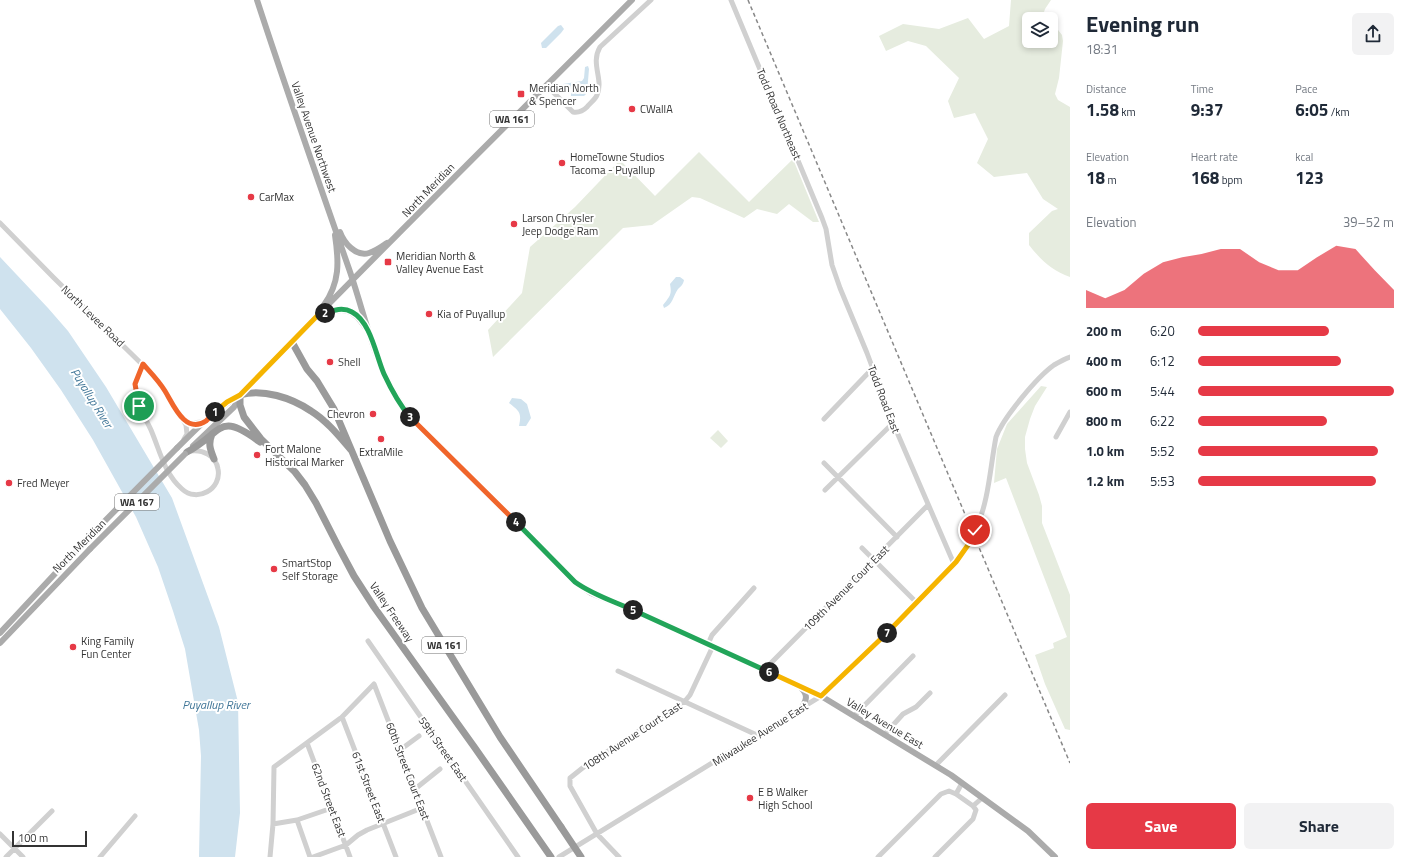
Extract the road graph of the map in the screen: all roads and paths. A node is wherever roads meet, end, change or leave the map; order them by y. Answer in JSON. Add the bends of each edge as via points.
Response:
{"nodes":[{"id":1,"x":257,"y":0,"type":"edge"},
{"id":2,"x":632,"y":0,"type":"edge"},
{"id":3,"x":651,"y":0,"type":"edge"},
{"id":4,"x":731,"y":0,"type":"edge"},
{"id":5,"x":546,"y":85,"type":"junction"},
{"id":6,"x":327,"y":204,"type":"junction"},
{"id":7,"x":332,"y":220,"type":"junction"},
{"id":8,"x":0,"y":223,"type":"edge"},
{"id":9,"x":826,"y":229,"type":"joint"},
{"id":10,"x":393,"y":240,"type":"junction"},
{"id":11,"x":353,"y":280,"type":"junction"},
{"id":12,"x":318,"y":315,"type":"junction"},
{"id":13,"x":370,"y":335,"type":"junction"},
{"id":14,"x":292,"y":342,"type":"junction"},
{"id":15,"x":1070,"y":357,"type":"edge"},
{"id":16,"x":143,"y":364,"type":"junction"},
{"id":17,"x":872,"y":369,"type":"junction"},
{"id":18,"x":240,"y":395,"type":"junction"},
{"id":19,"x":1070,"y":412,"type":"edge"},
{"id":20,"x":179,"y":414,"type":"junction"},
{"id":21,"x":824,"y":419,"type":"dead end"},
{"id":22,"x":206,"y":421,"type":"junction"},
{"id":23,"x":892,"y":423,"type":"junction"},
{"id":24,"x":213,"y":434,"type":"junction"},
{"id":25,"x":1056,"y":437,"type":"dead end"},
{"id":26,"x":179,"y":446,"type":"junction"},
{"id":27,"x":351,"y":450,"type":"junction"},
{"id":28,"x":186,"y":453,"type":"junction"},
{"id":29,"x":278,"y":455,"type":"junction"},
{"id":30,"x":214,"y":459,"type":"junction"},
{"id":31,"x":824,"y":463,"type":"dead end"},
{"id":32,"x":838,"y":477,"type":"junction"},
{"id":33,"x":825,"y":490,"type":"dead end"},
{"id":34,"x":928,"y":505,"type":"junction"},
{"id":35,"x":897,"y":537,"type":"junction"},
{"id":36,"x":862,"y":548,"type":"dead end"},
{"id":37,"x":874,"y":560,"type":"junction"},
{"id":38,"x":954,"y":564,"type":"junction"},
{"id":39,"x":754,"y":588,"type":"dead end"},
{"id":40,"x":916,"y":603,"type":"junction"},
{"id":41,"x":0,"y":633,"type":"edge"},
{"id":42,"x":368,"y":641,"type":"dead end"},
{"id":43,"x":0,"y":643,"type":"edge"},
{"id":44,"x":711,"y":645,"type":"junction"},
{"id":45,"x":913,"y":656,"type":"dead end"},
{"id":46,"x":764,"y":670,"type":"junction"},
{"id":47,"x":618,"y":671,"type":"dead end"},
{"id":48,"x":797,"y":685,"type":"junction"},
{"id":49,"x":930,"y":693,"type":"dead end"},
{"id":50,"x":1005,"y":695,"type":"dead end"},
{"id":51,"x":821,"y":696,"type":"junction"},
{"id":52,"x":685,"y":702,"type":"junction"},
{"id":53,"x":802,"y":709,"type":"junction"},
{"id":54,"x":854,"y":716,"type":"junction"},
{"id":55,"x":342,"y":717,"type":"junction"},
{"id":56,"x":885,"y":734,"type":"junction"},
{"id":57,"x":419,"y":736,"type":"dead end"},
{"id":58,"x":759,"y":736,"type":"junction"},
{"id":59,"x":307,"y":743,"type":"junction"},
{"id":60,"x":400,"y":750,"type":"junction"},
{"id":61,"x":936,"y":765,"type":"junction"},
{"id":62,"x":440,"y":769,"type":"dead end"},
{"id":63,"x":962,"y":783,"type":"junction"},
{"id":64,"x":415,"y":789,"type":"junction"},
{"id":65,"x":956,"y":794,"type":"junction"},
{"id":66,"x":982,"y":798,"type":"junction"},
{"id":67,"x":973,"y":806,"type":"junction"},
{"id":68,"x":332,"y":808,"type":"junction"},
{"id":69,"x":422,"y":808,"type":"junction"},
{"id":70,"x":52,"y":811,"type":"dead end"},
{"id":71,"x":135,"y":816,"type":"dead end"},
{"id":72,"x":297,"y":820,"type":"junction"},
{"id":73,"x":273,"y":824,"type":"junction"},
{"id":74,"x":383,"y":824,"type":"junction"},
{"id":75,"x":0,"y":834,"type":"edge"},
{"id":76,"x":597,"y":834,"type":"junction"},
{"id":77,"x":346,"y":845,"type":"junction"},
{"id":78,"x":542,"y":847,"type":"junction"},
{"id":79,"x":15,"y":848,"type":"junction"},
{"id":80,"x":324,"y":855,"type":"edge"},
{"id":81,"x":6,"y":857,"type":"edge"},
{"id":82,"x":23,"y":857,"type":"edge"},
{"id":83,"x":100,"y":857,"type":"edge"},
{"id":84,"x":270,"y":857,"type":"edge"},
{"id":85,"x":310,"y":857,"type":"edge"},
{"id":86,"x":313,"y":857,"type":"edge"},
{"id":87,"x":350,"y":857,"type":"edge"},
{"id":88,"x":396,"y":857,"type":"edge"},
{"id":89,"x":441,"y":857,"type":"edge"},
{"id":90,"x":518,"y":857,"type":"edge"},
{"id":91,"x":545,"y":857,"type":"edge"},
{"id":92,"x":551,"y":857,"type":"edge"},
{"id":93,"x":559,"y":857,"type":"edge"},
{"id":94,"x":581,"y":857,"type":"edge"},
{"id":95,"x":619,"y":857,"type":"edge"},
{"id":96,"x":878,"y":857,"type":"edge"},
{"id":97,"x":935,"y":857,"type":"edge"},
{"id":98,"x":1055,"y":857,"type":"edge"}],
"edges":[{"from":1,"to":6,"type":"main road","name":"Valley Avenue Northwest"},
{"from":2,"to":5,"type":"main road","name":"North Meridian","number":"WA 161"},
{"from":3,"to":5,"type":"street","via":[[597,52],[595,59],[598,92],[584,110],[573,112]]},
{"from":4,"to":9,"type":"street","name":"Todd Road Northeast"},
{"from":5,"to":10,"type":"main road","name":"North Meridian","number":"WA 161"},
{"from":6,"to":7,"type":"main road","name":"Valley Avenue Northwest"},
{"from":6,"to":10,"type":"main road","via":[[342,237],[352,249],[368,253]]},
{"from":7,"to":11,"type":"main road","name":"Valley Avenue Northwest"},
{"from":7,"to":12,"type":"main road","via":[[338,271],[333,289]]},
{"from":8,"to":16,"type":"street","name":"North Levee Road"},
{"from":9,"to":17,"type":"street","name":"Todd Road East","via":[[832,265]]},
{"from":10,"to":11,"type":"main road","name":"North Meridian","number":"WA 161"},
{"from":11,"to":12,"type":"main road","name":"North Meridian","number":"WA 161"},
{"from":11,"to":13,"type":"main road","name":"Valley Avenue Northwest"},
{"from":12,"to":13,"type":"main road","via":[[337,309],[348,310],[357,316]]},
{"from":12,"to":14,"type":"main road","name":"North Meridian","number":"WA 161"},
{"from":13,"to":44,"type":"main road","name":"Valley Avenue East","via":[[384,375],[408,414],[575,582],[591,593]]},
{"from":14,"to":18,"type":"main road","name":"North Meridian","number":"WA 161"},
{"from":14,"to":27,"type":"highway","number":"WA 161","via":[[334,409]]},
{"from":15,"to":38,"type":"street","name":"Milwaukee Avenue East","via":[[1046,372],[999,428],[983,512],[968,545]]},
{"from":16,"to":20,"type":"street","name":"North Levee Road","via":[[162,386]]},
{"from":16,"to":30,"type":"street","via":[[135,384],[137,398],[163,465],[171,477],[188,493],[205,494],[213,488],[218,478],[218,468]]},
{"from":17,"to":21,"type":"street"},
{"from":17,"to":23,"type":"street","name":"Todd Road East"},
{"from":18,"to":22,"type":"main road","name":"North Meridian","number":"WA 167","via":[[227,402]]},
{"from":18,"to":27,"type":"highway","number":"WA 167","via":[[259,392],[297,403],[332,428]]},
{"from":18,"to":28,"type":"main road","name":"North Meridian","via":[[234,407]]},
{"from":18,"to":29,"type":"highway","number":"WA 161","via":[[244,417],[261,439]]},
{"from":19,"to":25,"type":"street"},
{"from":20,"to":22,"type":"street","via":[[191,423]]},
{"from":20,"to":26,"type":"street","name":"North Levee Road","via":[[187,430],[186,438]]},
{"from":22,"to":26,"type":"main road","name":"North Meridian","number":"WA 167"},
{"from":23,"to":32,"type":"street"},
{"from":23,"to":34,"type":"street","name":"Todd Road East"},
{"from":24,"to":28,"type":"highway","number":"WA 167"},
{"from":24,"to":29,"type":"highway","number":"WA 167","via":[[219,428],[237,427]]},
{"from":24,"to":30,"type":"highway","via":[[209,443]]},
{"from":26,"to":41,"type":"main road","name":"North Meridian","number":"WA 167","bridge":true,"via":[[90,536]]},
{"from":27,"to":94,"type":"highway","number":"WA 161","bridge":true,"via":[[422,608],[500,738]]},
{"from":28,"to":30,"type":"street","via":[[197,450]]},
{"from":28,"to":43,"type":"main road","name":"North Meridian","number":"WA 167","bridge":true},
{"from":29,"to":78,"type":"highway","name":"Valley Freeway","number":"WA 161","via":[[295,472],[316,503],[374,607]]},
{"from":31,"to":32,"type":"street"},
{"from":32,"to":33,"type":"street"},
{"from":32,"to":35,"type":"street"},
{"from":34,"to":35,"type":"street","name":"109th Avenue Court East"},
{"from":34,"to":38,"type":"street","name":"Todd Road East"},
{"from":35,"to":37,"type":"street","name":"109th Avenue Court East"},
{"from":36,"to":37,"type":"street"},
{"from":37,"to":40,"type":"street"},
{"from":37,"to":46,"type":"street","name":"109th Avenue Court East"},
{"from":38,"to":40,"type":"street","name":"Milwaukee Avenue East"},
{"from":39,"to":44,"type":"street","name":"108th Avenue Court East","via":[[712,635]]},
{"from":40,"to":51,"type":"street","name":"Milwaukee Avenue East"},
{"from":42,"to":90,"type":"street","name":"59th Street East"},
{"from":44,"to":46,"type":"main road","name":"Valley Avenue East"},
{"from":44,"to":52,"type":"street","name":"108th Avenue Court East"},
{"from":45,"to":54,"type":"street"},
{"from":46,"to":48,"type":"main road","name":"Valley Avenue East"},
{"from":47,"to":52,"type":"street"},
{"from":48,"to":51,"type":"main road","name":"Valley Avenue East"},
{"from":48,"to":53,"type":"main road","via":[[806,694]]},
{"from":49,"to":56,"type":"street"},
{"from":50,"to":61,"type":"street"},
{"from":51,"to":53,"type":"street","name":"Milwaukee Avenue East"},
{"from":51,"to":54,"type":"main road","name":"Valley Avenue East"},
{"from":52,"to":58,"type":"street"},
{"from":52,"to":76,"type":"street","name":"108th Avenue Court East","via":[[570,778],[570,786],[575,797]]},
{"from":53,"to":58,"type":"street","name":"Milwaukee Avenue East"},
{"from":54,"to":56,"type":"main road","name":"Valley Avenue East"},
{"from":55,"to":59,"type":"street"},
{"from":55,"to":60,"type":"street","name":"60th Street Court East","via":[[374,684]]},
{"from":55,"to":74,"type":"street","name":"61st Street East"},
{"from":56,"to":61,"type":"main road","name":"Valley Avenue East"},
{"from":57,"to":60,"type":"street"},
{"from":58,"to":76,"type":"street","name":"Milwaukee Avenue East"},
{"from":59,"to":68,"type":"street","name":"62nd Street East"},
{"from":59,"to":73,"type":"street","via":[[274,767]]},
{"from":60,"to":64,"type":"street","name":"60th Street Court East"},
{"from":61,"to":63,"type":"main road","name":"Valley Avenue East"},
{"from":62,"to":64,"type":"street"},
{"from":63,"to":65,"type":"street"},
{"from":63,"to":66,"type":"main road","name":"Valley Avenue East"},
{"from":64,"to":69,"type":"street","name":"60th Street Court East"},
{"from":65,"to":67,"type":"street"},
{"from":65,"to":96,"type":"street","via":[[949,791],[941,794]]},
{"from":66,"to":67,"type":"street"},
{"from":66,"to":98,"type":"main road","name":"Valley Avenue East","via":[[1028,831]]},
{"from":67,"to":97,"type":"street","via":[[976,810],[974,817]]},
{"from":68,"to":72,"type":"street"},
{"from":68,"to":77,"type":"street","name":"62nd Street East"},
{"from":69,"to":74,"type":"street"},
{"from":69,"to":89,"type":"street","name":"60th Street Court East"},
{"from":70,"to":79,"type":"street"},
{"from":71,"to":83,"type":"street"},
{"from":72,"to":73,"type":"street"},
{"from":72,"to":85,"type":"street"},
{"from":73,"to":84,"type":"street"},
{"from":74,"to":77,"type":"street","via":[[358,835]]},
{"from":74,"to":88,"type":"street","name":"61st Street East"},
{"from":75,"to":79,"type":"street"},
{"from":76,"to":93,"type":"street","name":"Milwaukee Avenue East"},
{"from":76,"to":95,"type":"street"},
{"from":77,"to":80,"type":"street"},
{"from":77,"to":87,"type":"street","name":"62nd Street East"},
{"from":78,"to":91,"type":"highway","number":"WA 161"},
{"from":78,"to":92,"type":"highway"},
{"from":79,"to":81,"type":"street"},
{"from":79,"to":82,"type":"street"},
{"from":80,"to":86,"type":"street"}]}
